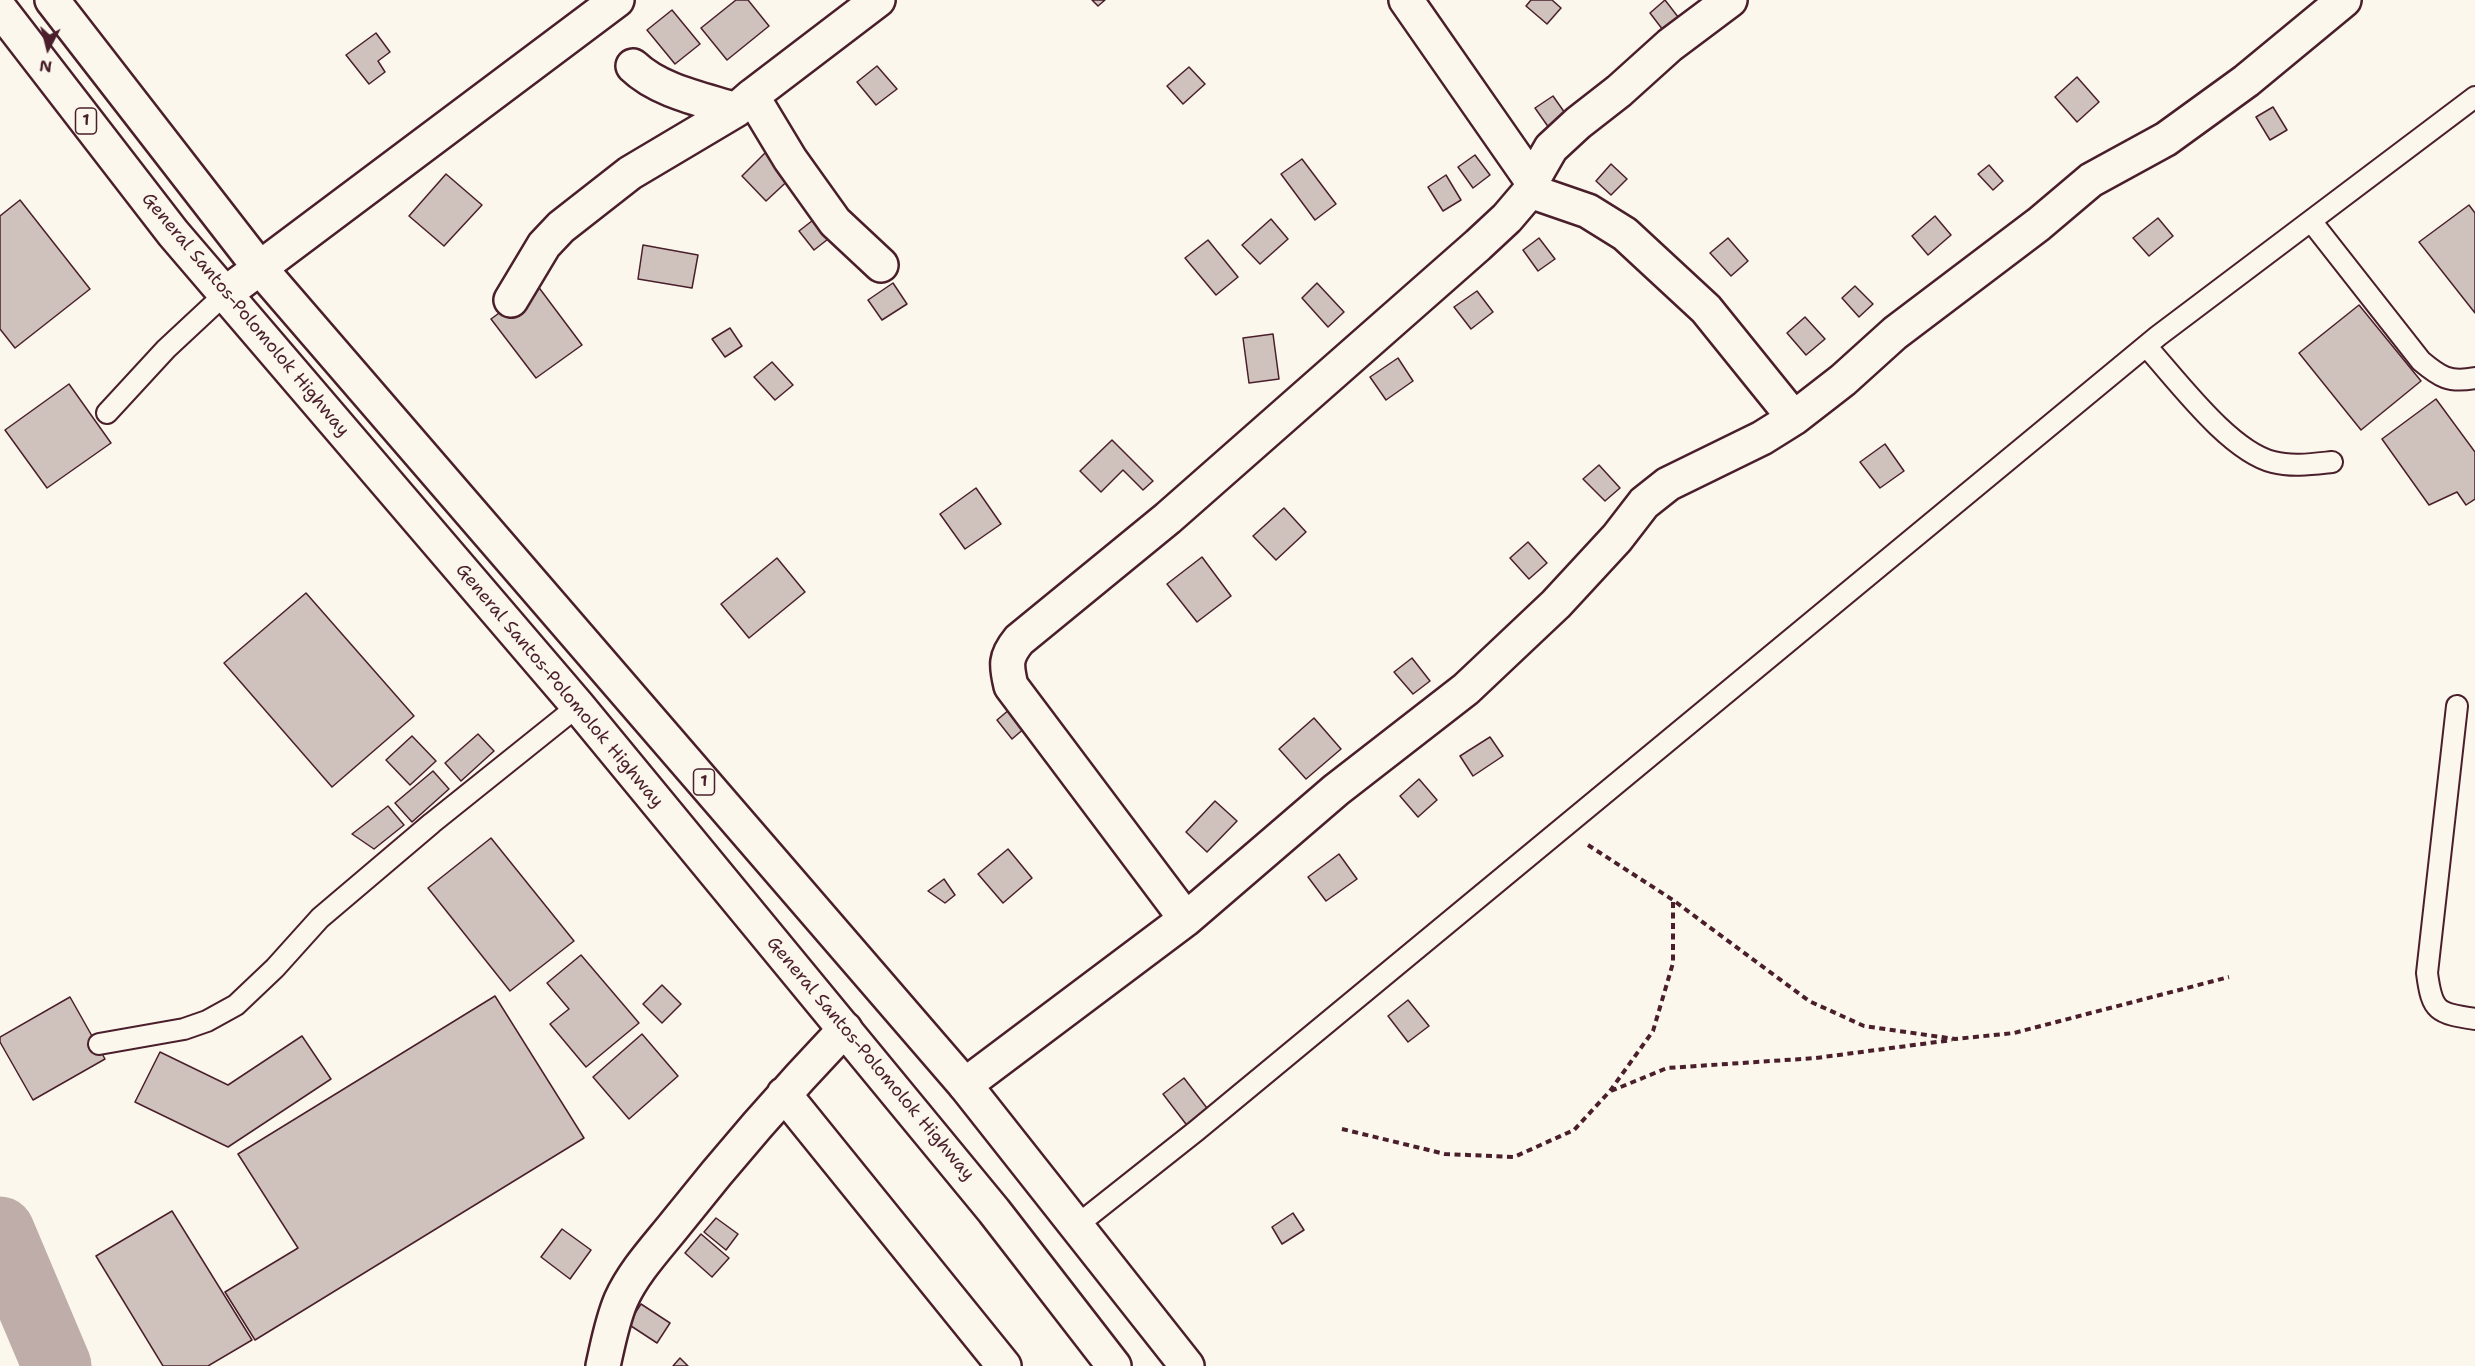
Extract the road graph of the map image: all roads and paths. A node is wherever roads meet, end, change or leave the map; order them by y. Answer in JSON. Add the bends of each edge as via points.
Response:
{"nodes":[{"id":1,"x":52,"y":0,"type":"edge"},
{"id":2,"x":618,"y":0,"type":"edge"},
{"id":3,"x":878,"y":0,"type":"edge"},
{"id":4,"x":1406,"y":0,"type":"edge"},
{"id":5,"x":1730,"y":0,"type":"edge"},
{"id":6,"x":2344,"y":0,"type":"edge"},
{"id":7,"x":0,"y":9,"type":"edge"},
{"id":8,"x":633,"y":66,"type":"dead end"},
{"id":9,"x":2475,"y":97,"type":"edge"},
{"id":10,"x":744,"y":103,"type":"junction"},
{"id":11,"x":1531,"y":186,"type":"junction"},
{"id":12,"x":2310,"y":221,"type":"junction"},
{"id":13,"x":881,"y":265,"type":"dead end"},
{"id":14,"x":259,"y":267,"type":"junction"},
{"id":15,"x":225,"y":294,"type":"junction"},
{"id":16,"x":511,"y":300,"type":"dead end"},
{"id":17,"x":2146,"y":346,"type":"junction"},
{"id":18,"x":2475,"y":378,"type":"edge"},
{"id":19,"x":107,"y":412,"type":"dead end"},
{"id":20,"x":1794,"y":418,"type":"junction"},
{"id":21,"x":2332,"y":462,"type":"dead end"},
{"id":22,"x":578,"y":706,"type":"junction"},
{"id":23,"x":2457,"y":706,"type":"dead end"},
{"id":24,"x":1562,"y":829,"type":"junction"},
{"id":25,"x":1673,"y":900,"type":"junction"},
{"id":26,"x":1186,"y":918,"type":"junction"},
{"id":27,"x":2229,"y":977,"type":"dead end"},
{"id":28,"x":2475,"y":1019,"type":"edge"},
{"id":29,"x":845,"y":1029,"type":"junction"},
{"id":30,"x":1955,"y":1039,"type":"junction"},
{"id":31,"x":99,"y":1044,"type":"dead end"},
{"id":32,"x":965,"y":1085,"type":"junction"},
{"id":33,"x":1610,"y":1091,"type":"junction"},
{"id":34,"x":784,"y":1094,"type":"junction"},
{"id":35,"x":1342,"y":1128,"type":"dead end"},
{"id":36,"x":1076,"y":1226,"type":"junction"},
{"id":37,"x":603,"y":1366,"type":"edge"},
{"id":38,"x":1004,"y":1366,"type":"edge"},
{"id":39,"x":1114,"y":1366,"type":"edge"},
{"id":40,"x":1187,"y":1366,"type":"edge"}],
"edges":[{"from":1,"to":14,"type":"main road","number":"1"},
{"from":2,"to":14,"type":"main road"},
{"from":3,"to":10,"type":"main road"},
{"from":4,"to":11,"type":"main road"},
{"from":5,"to":11,"type":"main road","via":[[1670,45],[1551,148]]},
{"from":6,"to":20,"type":"main road","via":[[2246,81],[2166,139],[2091,180],[1895,333]]},
{"from":7,"to":15,"type":"main road","name":"General Santos-Polomolok Highway","number":"1","via":[[173,233]]},
{"from":8,"to":10,"type":"main road","via":[[657,84]]},
{"from":9,"to":12,"type":"lane"},
{"from":10,"to":13,"type":"main road","via":[[835,222]]},
{"from":10,"to":16,"type":"main road","via":[[630,173],[561,227],[544,245]]},
{"from":11,"to":20,"type":"main road","via":[[1588,211],[1625,234],[1706,309]]},
{"from":11,"to":26,"type":"main road","via":[[1507,218],[1469,253],[1009,652],[1011,686]]},
{"from":12,"to":17,"type":"lane"},
{"from":12,"to":18,"type":"lane","via":[[2421,361],[2439,376],[2459,381]]},
{"from":14,"to":15,"type":"main road"},
{"from":14,"to":32,"type":"main road","number":"1"},
{"from":15,"to":19,"type":"lane"},
{"from":15,"to":22,"type":"main road","name":"General Santos-Polomolok Highway","number":"1"},
{"from":17,"to":21,"type":"lane","via":[[2243,448],[2273,463]]},
{"from":17,"to":24,"type":"lane"},
{"from":20,"to":26,"type":"main road","via":[[1668,484],[1644,503],[1557,604],[1466,689],[1336,790]]},
{"from":22,"to":29,"type":"main road","name":"General Santos-Polomolok Highway","number":"1"},
{"from":22,"to":31,"type":"lane","via":[[320,918],[236,1005],[184,1029]]},
{"from":23,"to":28,"type":"lane","via":[[2427,973],[2431,999],[2445,1014]]},
{"from":24,"to":25,"type":"path"},
{"from":24,"to":36,"type":"lane"},
{"from":25,"to":30,"type":"path","via":[[1809,1001],[1864,1026]]},
{"from":25,"to":33,"type":"path","via":[[1673,963],[1653,1031]]},
{"from":26,"to":32,"type":"main road"},
{"from":27,"to":30,"type":"path","via":[[2014,1033]]},
{"from":29,"to":34,"type":"main road"},
{"from":29,"to":39,"type":"main road","name":"General Santos-Polomolok Highway","number":"1"},
{"from":30,"to":33,"type":"path","via":[[1816,1058],[1667,1068]]},
{"from":32,"to":36,"type":"main road","number":"1"},
{"from":33,"to":35,"type":"path","via":[[1574,1130],[1514,1157],[1445,1154]]},
{"from":34,"to":37,"type":"main road","via":[[643,1265],[621,1299]]},
{"from":34,"to":38,"type":"main road"},
{"from":36,"to":40,"type":"main road","number":"1"}]}
